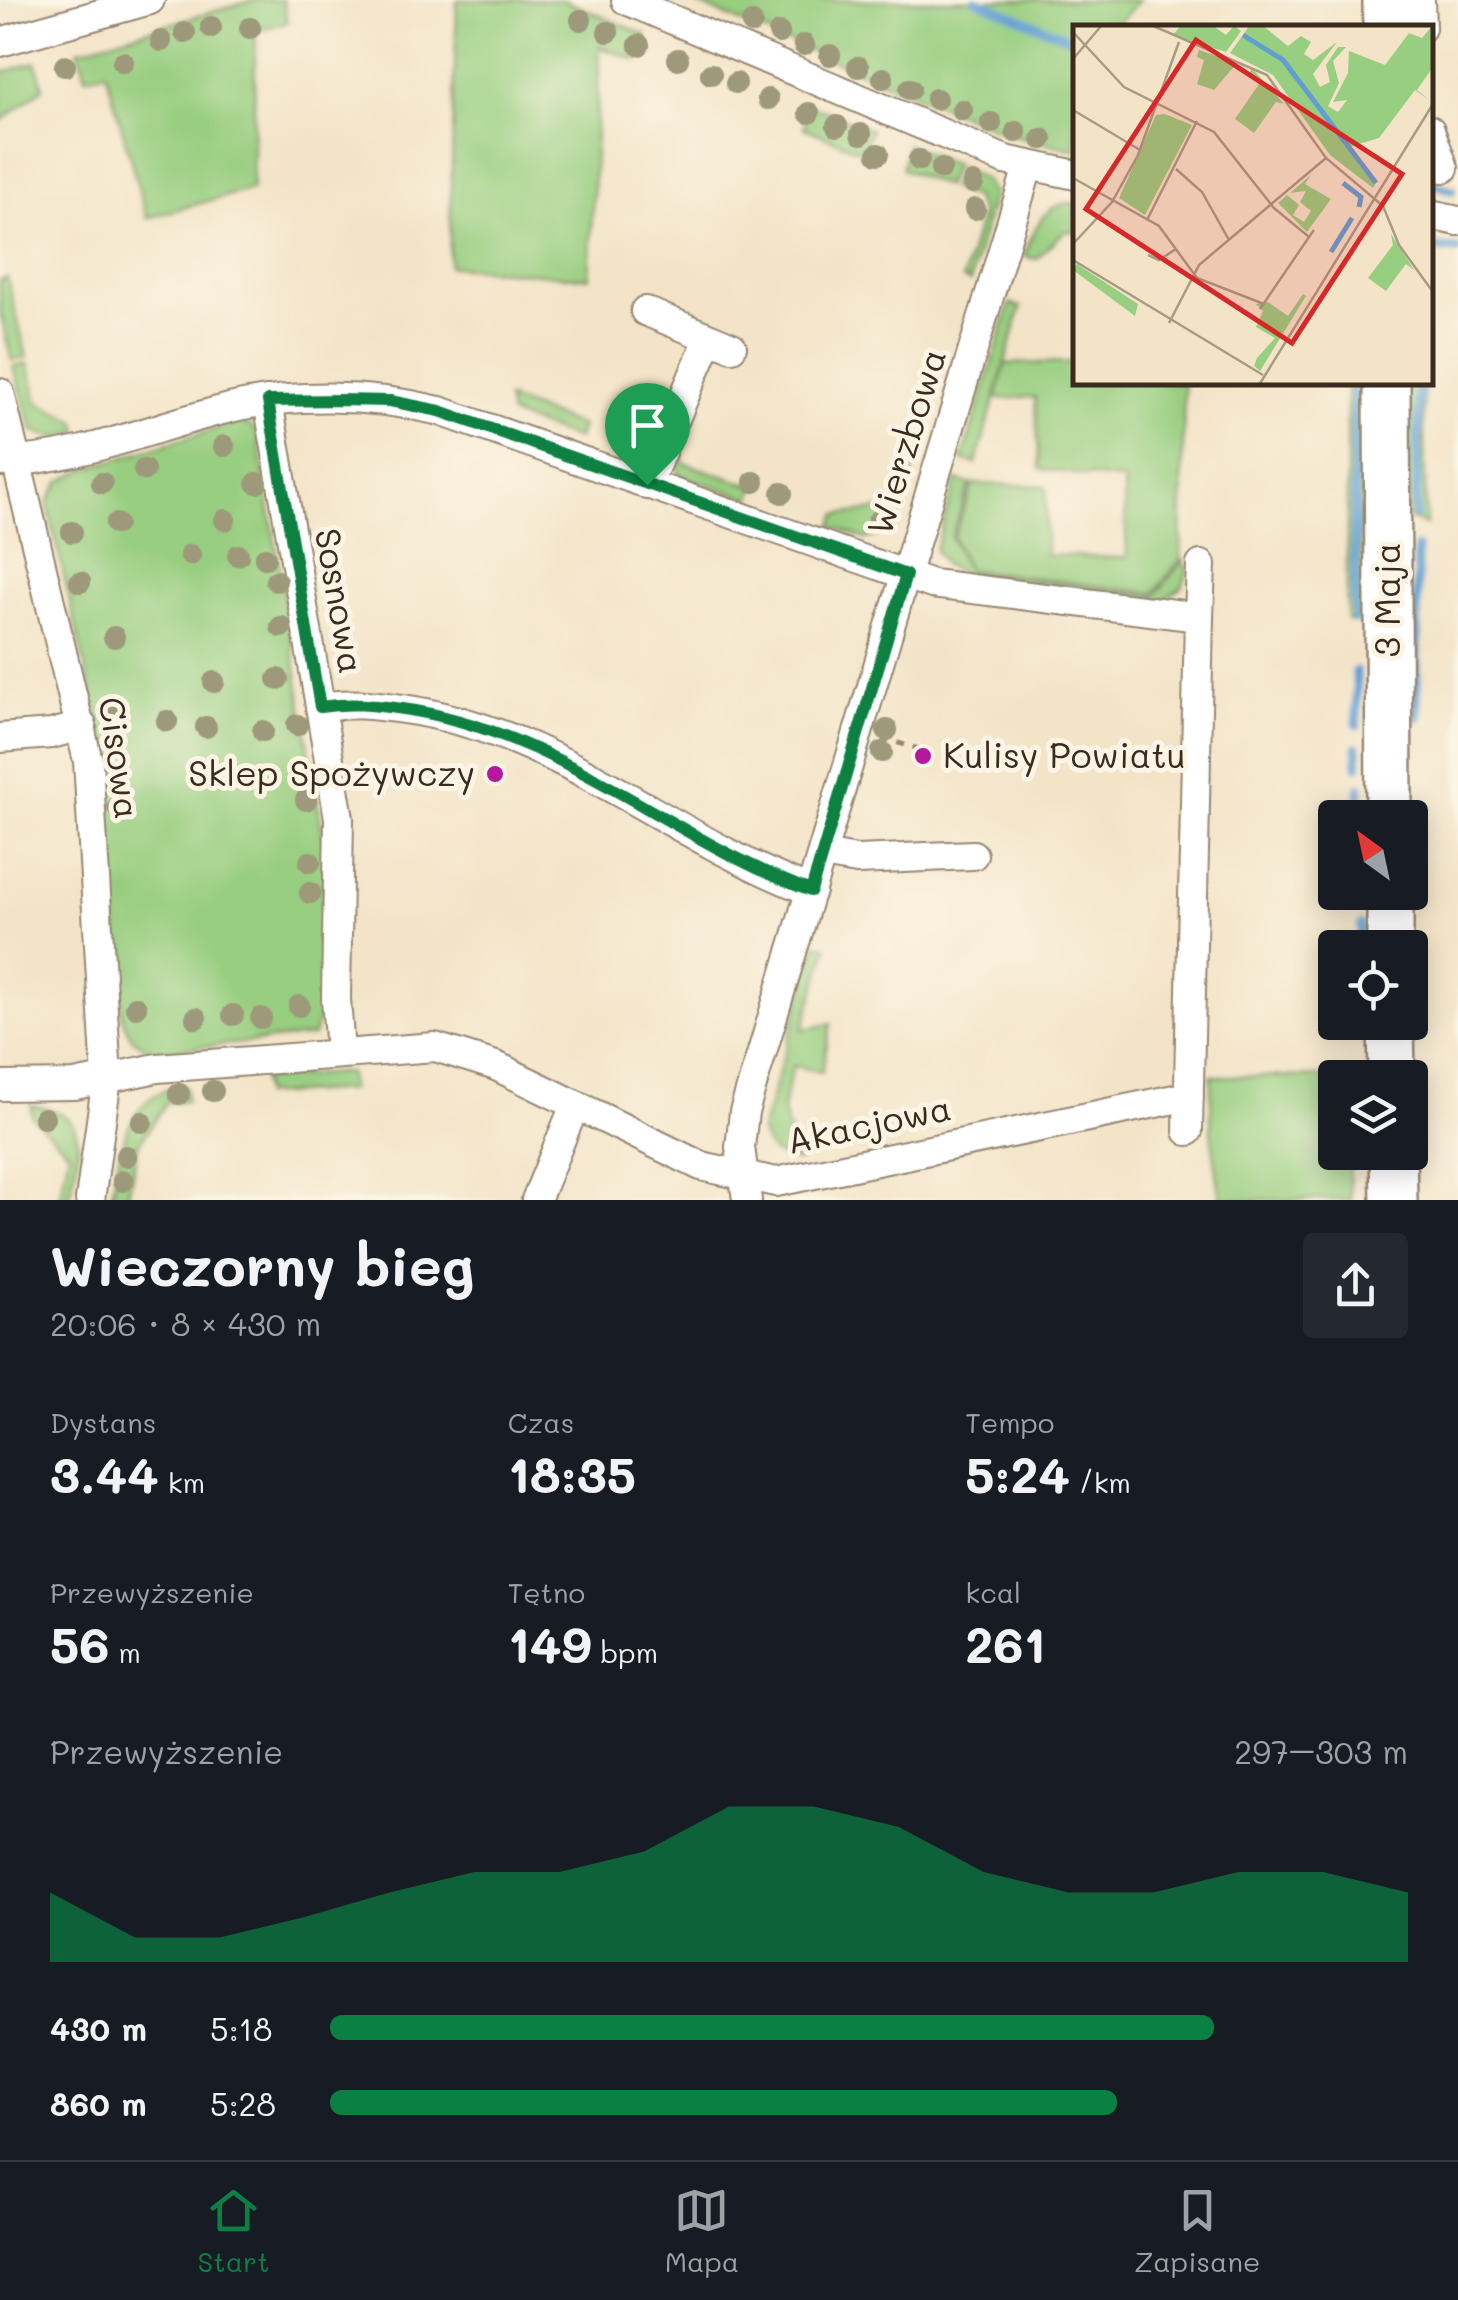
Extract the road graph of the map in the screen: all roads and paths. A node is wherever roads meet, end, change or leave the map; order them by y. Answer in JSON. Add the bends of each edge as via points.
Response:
{"nodes":[{"id":1,"x":150,"y":0,"type":"edge"},
{"id":2,"x":626,"y":0,"type":"edge"},
{"id":3,"x":1420,"y":0,"type":"edge"},
{"id":4,"x":1421,"y":25,"type":"edge"},
{"id":5,"x":0,"y":42,"type":"edge"},
{"id":6,"x":1433,"y":138,"type":"edge"},
{"id":7,"x":1028,"y":167,"type":"junction"},
{"id":8,"x":1444,"y":168,"type":"dead end"},
{"id":9,"x":1073,"y":175,"type":"edge"},
{"id":10,"x":1433,"y":216,"type":"edge"},
{"id":11,"x":1458,"y":221,"type":"edge"},
{"id":12,"x":645,"y":311,"type":"dead end"},
{"id":13,"x":1387,"y":385,"type":"edge"},
{"id":14,"x":0,"y":393,"type":"edge"},
{"id":15,"x":268,"y":401,"type":"junction"},
{"id":16,"x":8,"y":462,"type":"edge"},
{"id":17,"x":647,"y":485,"type":"junction"},
{"id":18,"x":1201,"y":564,"type":"dead end"},
{"id":19,"x":906,"y":575,"type":"junction"},
{"id":20,"x":1199,"y":617,"type":"junction"},
{"id":21,"x":320,"y":707,"type":"junction"},
{"id":22,"x":82,"y":726,"type":"junction"},
{"id":23,"x":874,"y":736,"type":"dead end"},
{"id":24,"x":0,"y":738,"type":"edge"},
{"id":25,"x":922,"y":750,"type":"dead end"},
{"id":26,"x":1390,"y":800,"type":"edge"},
{"id":27,"x":822,"y":854,"type":"junction"},
{"id":28,"x":973,"y":855,"type":"dead end"},
{"id":29,"x":811,"y":891,"type":"junction"},
{"id":30,"x":340,"y":1052,"type":"junction"},
{"id":31,"x":107,"y":1078,"type":"junction"},
{"id":32,"x":0,"y":1086,"type":"edge"},
{"id":33,"x":1188,"y":1096,"type":"junction"},
{"id":34,"x":575,"y":1106,"type":"junction"},
{"id":35,"x":1188,"y":1131,"type":"dead end"},
{"id":36,"x":1393,"y":1170,"type":"edge"},
{"id":37,"x":746,"y":1189,"type":"edge"},
{"id":38,"x":90,"y":1200,"type":"edge"},
{"id":39,"x":536,"y":1200,"type":"edge"},
{"id":40,"x":1394,"y":1200,"type":"edge"}],
"edges":[{"from":1,"to":5,"type":"street"},
{"from":2,"to":7,"type":"street"},
{"from":3,"to":4,"type":"street"},
{"from":6,"to":8,"type":"street"},
{"from":7,"to":9,"type":"street"},
{"from":7,"to":19,"type":"street","name":"Wierzbowa"},
{"from":10,"to":11,"type":"street"},
{"from":12,"to":17,"type":"street","via":[[720,342]]},
{"from":13,"to":26,"type":"main road","name":"3 Maja"},
{"from":14,"to":16,"type":"street","name":"Cisowa"},
{"from":15,"to":16,"type":"street","via":[[60,457]]},
{"from":15,"to":17,"type":"street","via":[[415,405]]},
{"from":15,"to":21,"type":"street","name":"Sosnowa"},
{"from":16,"to":22,"type":"street","name":"Cisowa"},
{"from":17,"to":19,"type":"street"},
{"from":18,"to":20,"type":"street"},
{"from":19,"to":20,"type":"street","via":[[951,587]]},
{"from":19,"to":27,"type":"street","name":"Wierzbowa"},
{"from":20,"to":33,"type":"street"},
{"from":21,"to":29,"type":"street","via":[[424,712],[504,735],[565,760]]},
{"from":21,"to":30,"type":"street","name":"Sosnowa","via":[[341,842]]},
{"from":22,"to":24,"type":"street"},
{"from":22,"to":31,"type":"street","name":"Cisowa"},
{"from":23,"to":25,"type":"path"},
{"from":27,"to":28,"type":"street","via":[[857,860]]},
{"from":27,"to":29,"type":"street","name":"Wierzbowa"},
{"from":29,"to":37,"type":"street","name":"Wierzbowa","via":[[744,1112]]},
{"from":30,"to":31,"type":"street","name":"Akacjowa"},
{"from":30,"to":34,"type":"street","name":"Akacjowa","via":[[419,1046],[457,1052]]},
{"from":31,"to":32,"type":"street","name":"Akacjowa"},
{"from":31,"to":38,"type":"street","name":"Cisowa"},
{"from":33,"to":35,"type":"street"},
{"from":33,"to":37,"type":"street","name":"Akacjowa"},
{"from":34,"to":37,"type":"street","name":"Akacjowa"},
{"from":34,"to":39,"type":"street"},
{"from":36,"to":40,"type":"main road"}]}
